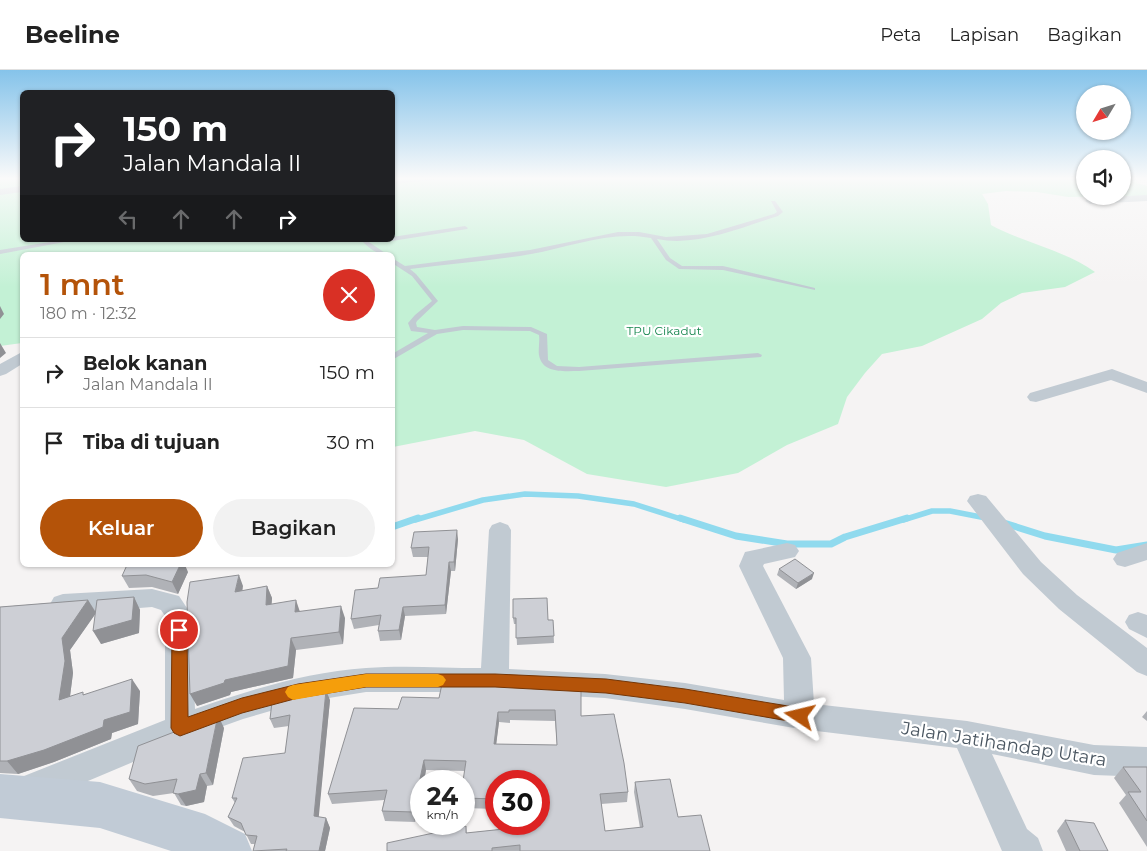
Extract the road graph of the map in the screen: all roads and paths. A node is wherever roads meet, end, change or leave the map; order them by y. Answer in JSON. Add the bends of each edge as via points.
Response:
{"nodes":[{"id":1,"x":775,"y":214,"type":"edge"},
{"id":2,"x":465,"y":228,"type":"dead end"},
{"id":3,"x":653,"y":237,"type":"junction"},
{"id":4,"x":395,"y":239,"type":"edge"},
{"id":5,"x":60,"y":242,"type":"edge"},
{"id":6,"x":367,"y":242,"type":"edge"},
{"id":7,"x":0,"y":252,"type":"edge"},
{"id":8,"x":381,"y":252,"type":"edge"},
{"id":9,"x":395,"y":262,"type":"edge"},
{"id":10,"x":406,"y":268,"type":"junction"},
{"id":11,"x":813,"y":289,"type":"dead end"},
{"id":12,"x":435,"y":332,"type":"junction"},
{"id":13,"x":758,"y":355,"type":"dead end"},
{"id":14,"x":395,"y":356,"type":"edge"},
{"id":15,"x":20,"y":358,"type":"edge"},
{"id":16,"x":0,"y":371,"type":"edge"},
{"id":17,"x":1147,"y":388,"type":"edge"},
{"id":18,"x":1036,"y":398,"type":"dead end"},
{"id":19,"x":978,"y":501,"type":"dead end"},
{"id":20,"x":500,"y":530,"type":"dead end"},
{"id":21,"x":788,"y":551,"type":"dead end"},
{"id":22,"x":1147,"y":551,"type":"edge"},
{"id":23,"x":1125,"y":559,"type":"dead end"},
{"id":24,"x":38,"y":605,"type":"edge"},
{"id":25,"x":1147,"y":664,"type":"edge"},
{"id":26,"x":495,"y":680,"type":"junction"},
{"id":27,"x":800,"y":716,"type":"junction"},
{"id":28,"x":180,"y":728,"type":"junction"},
{"id":29,"x":967,"y":735,"type":"junction"},
{"id":30,"x":1147,"y":762,"type":"edge"},
{"id":31,"x":7,"y":796,"type":"edge"},
{"id":32,"x":228,"y":851,"type":"edge"},
{"id":33,"x":1025,"y":851,"type":"edge"}],
"edges":[{"from":1,"to":3,"type":"lane","via":[[708,236]]},
{"from":2,"to":4,"type":"lane"},
{"from":3,"to":10,"type":"lane","via":[[618,234],[530,252]]},
{"from":3,"to":11,"type":"lane","via":[[668,259],[681,268],[723,268]]},
{"from":5,"to":7,"type":"lane"},
{"from":6,"to":8,"type":"lane"},
{"from":9,"to":10,"type":"lane"},
{"from":10,"to":12,"type":"lane","via":[[435,301],[416,316],[412,323],[414,329]]},
{"from":12,"to":13,"type":"lane","via":[[463,328],[531,329],[543,334],[543,357],[547,365],[556,368]]},
{"from":12,"to":14,"type":"lane"},
{"from":15,"to":16,"type":"street"},
{"from":17,"to":18,"type":"street","via":[[1112,374]]},
{"from":19,"to":25,"type":"street","via":[[1032,568],[1068,602]]},
{"from":20,"to":26,"type":"street"},
{"from":21,"to":27,"type":"street","via":[[753,558],[751,566],[797,658]]},
{"from":22,"to":23,"type":"street"},
{"from":24,"to":28,"type":"street","via":[[152,598],[170,603],[178,614]]},
{"from":26,"to":27,"type":"street","name":"Jalan Jatihandap Utara","via":[[606,686]]},
{"from":26,"to":28,"type":"street","name":"Jalan Jatihandap Utara","via":[[366,680],[298,691]]},
{"from":27,"to":29,"type":"street","name":"Jalan Jatihandap Utara"},
{"from":28,"to":31,"type":"street","name":"Jalan Jatihandap Utara"},
{"from":29,"to":30,"type":"street","name":"Jalan Jatihandap Utara","via":[[1094,760]]},
{"from":29,"to":33,"type":"street","via":[[1015,841]]},
{"from":31,"to":32,"type":"street","via":[[100,805],[206,838]]}]}
